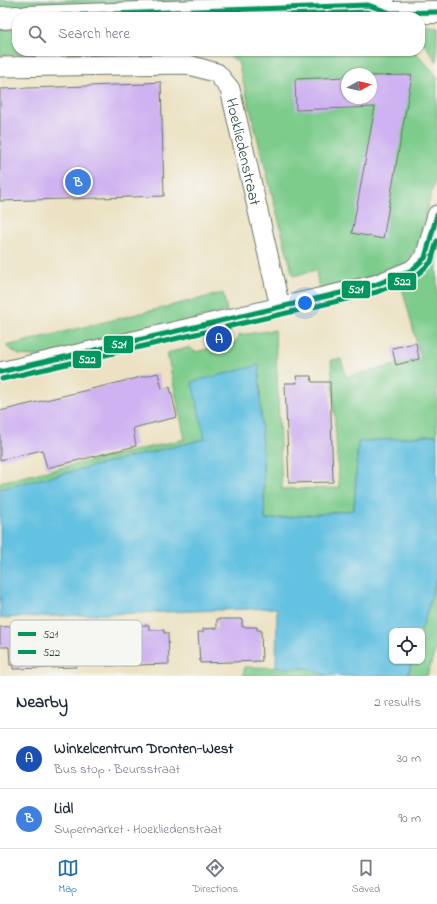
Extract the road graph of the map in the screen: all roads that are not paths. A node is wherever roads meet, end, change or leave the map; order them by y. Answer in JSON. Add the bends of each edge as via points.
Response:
{"nodes":[{"id":1,"x":376,"y":3,"type":"edge"},
{"id":2,"x":152,"y":12,"type":"edge"},
{"id":3,"x":390,"y":12,"type":"edge"},
{"id":4,"x":425,"y":12,"type":"edge"},
{"id":5,"x":437,"y":12,"type":"edge"},
{"id":6,"x":12,"y":17,"type":"edge"},
{"id":7,"x":0,"y":18,"type":"edge"},
{"id":8,"x":0,"y":67,"type":"edge"},
{"id":9,"x":437,"y":215,"type":"edge"},
{"id":10,"x":280,"y":307,"type":"junction"},
{"id":11,"x":0,"y":372,"type":"edge"}],
"edges":[{"from":1,"to":2,"type":"street"},
{"from":1,"to":3,"type":"street"},
{"from":4,"to":5,"type":"street"},
{"from":6,"to":7,"type":"street"},
{"from":8,"to":10,"type":"street","name":"Hoekliedenstraat","via":[[186,64],[217,73],[230,89]]},
{"from":9,"to":10,"type":"street","via":[[425,258],[412,270],[375,285]]},
{"from":10,"to":11,"type":"street"}]}
